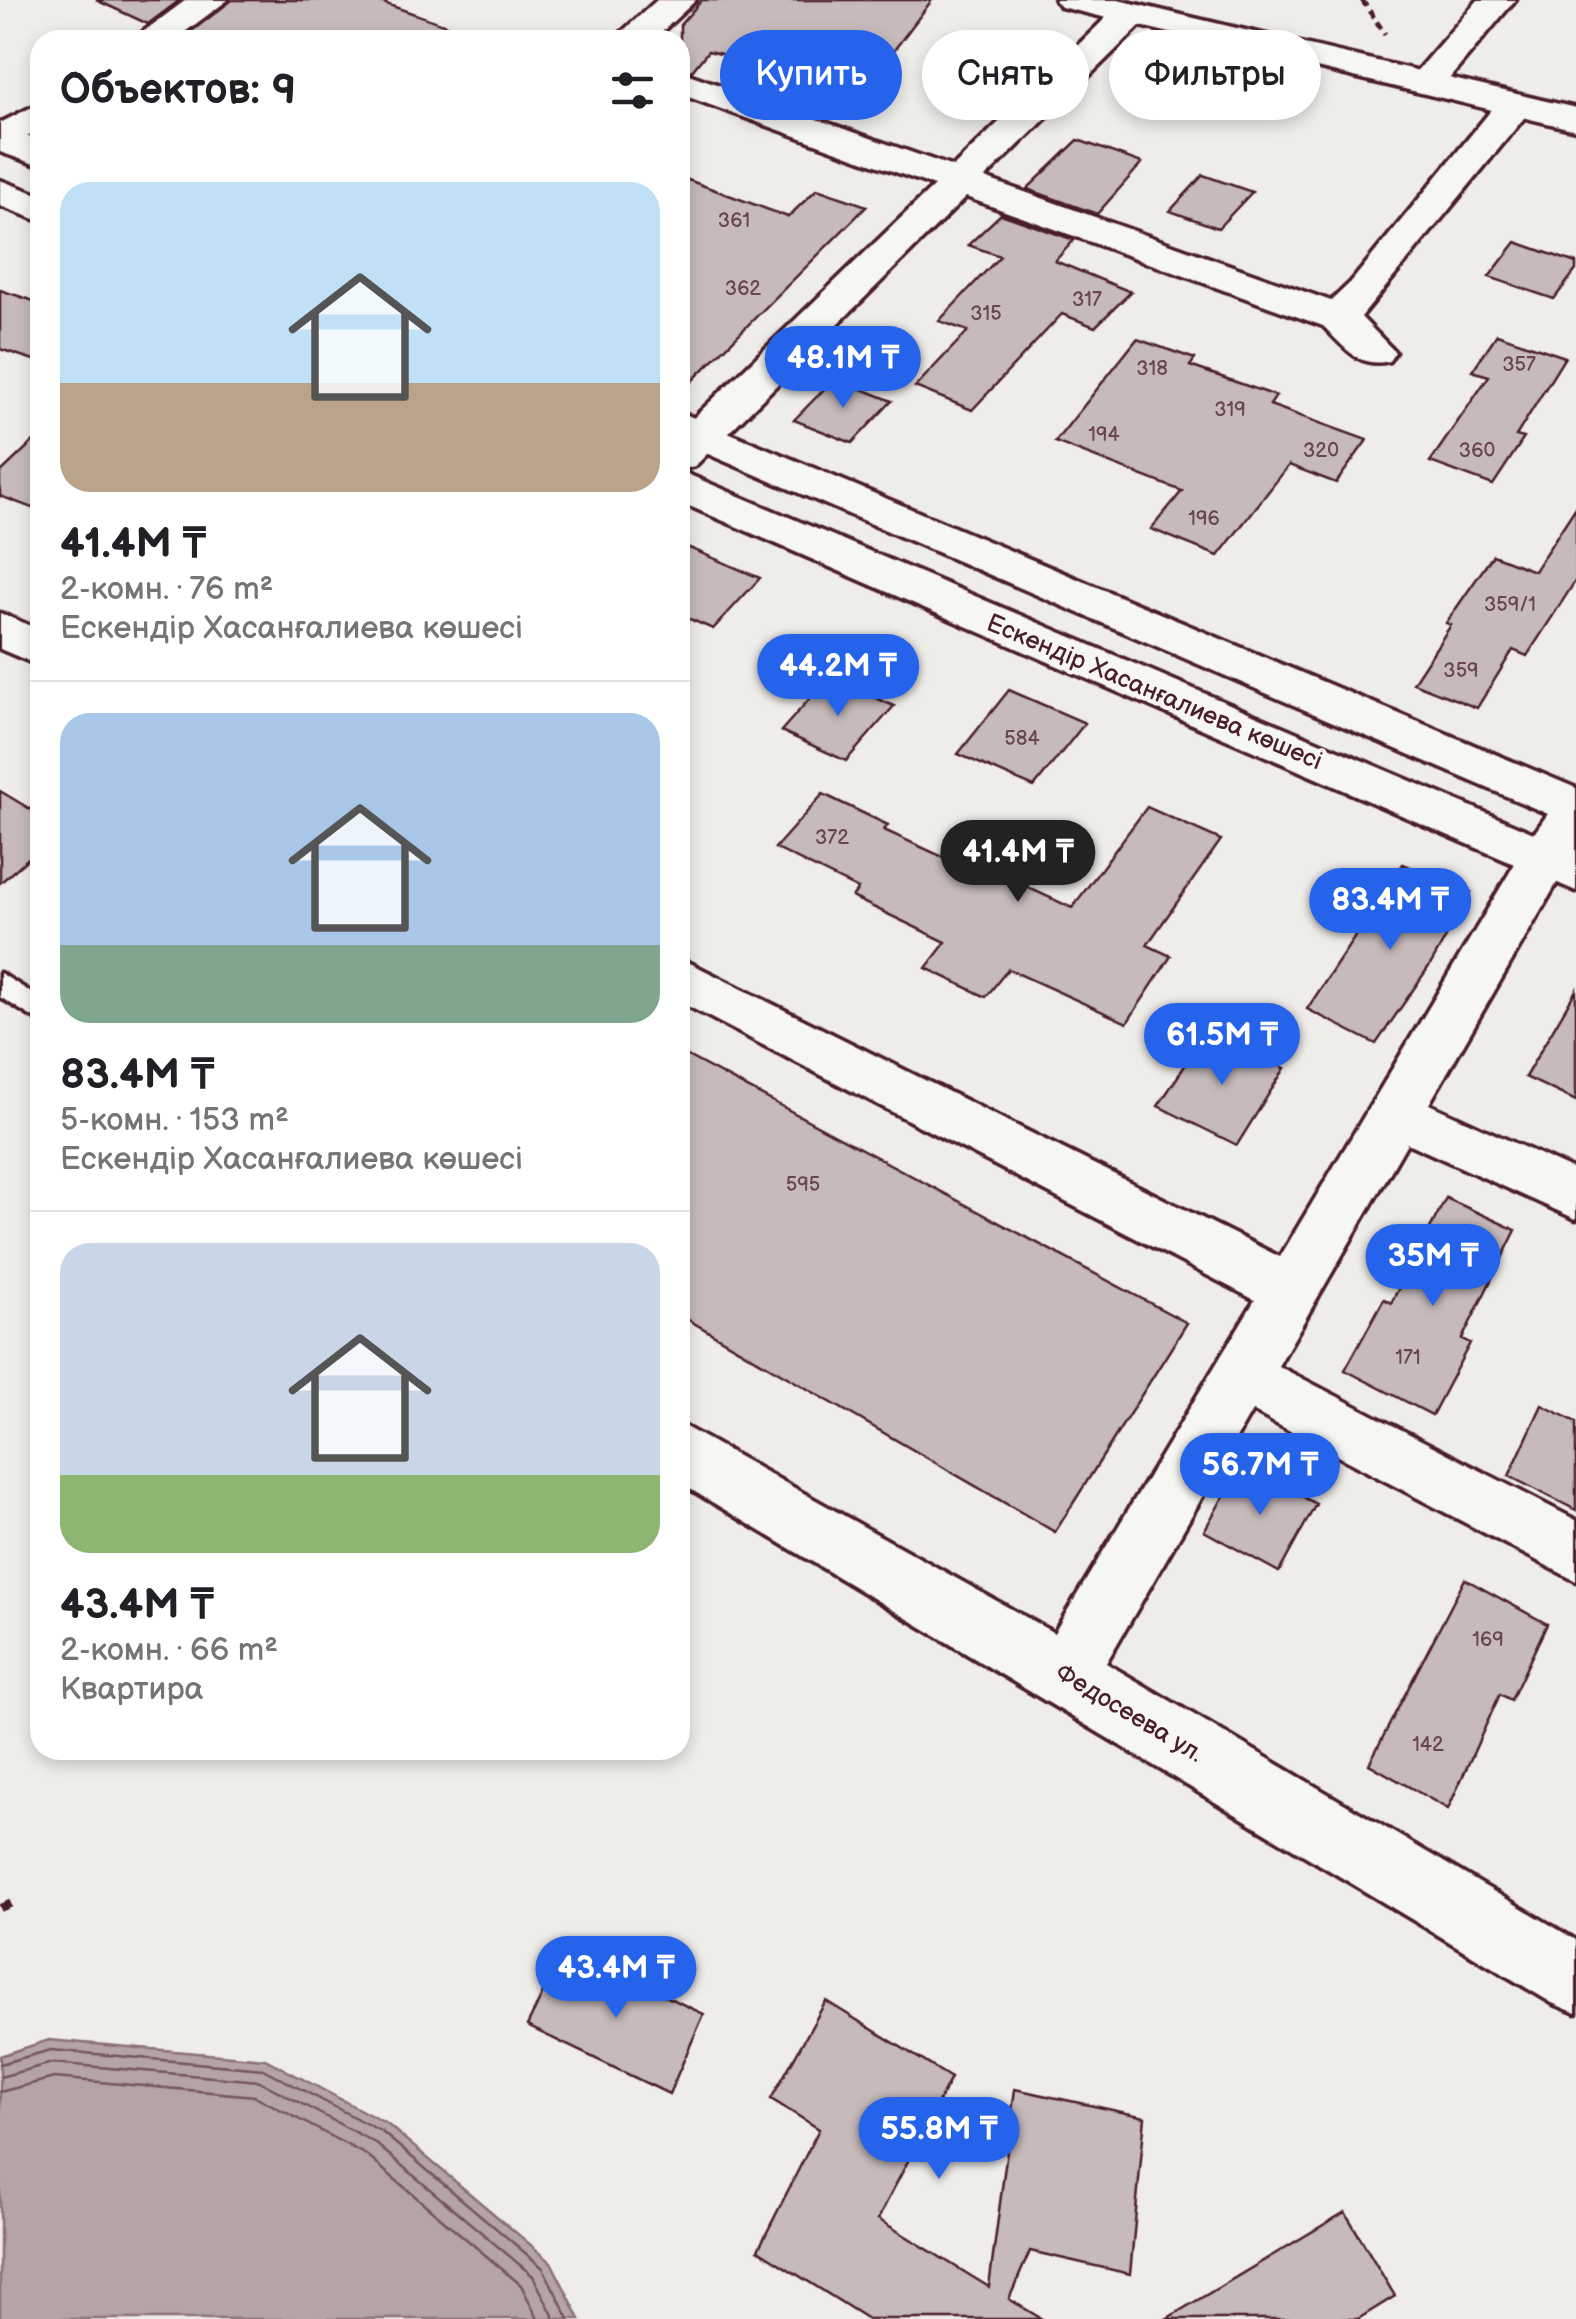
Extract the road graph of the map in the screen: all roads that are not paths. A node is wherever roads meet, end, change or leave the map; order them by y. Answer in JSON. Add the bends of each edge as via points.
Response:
{"nodes":[{"id":1,"x":210,"y":0,"type":"edge"},
{"id":2,"x":678,"y":0,"type":"edge"},
{"id":3,"x":1073,"y":0,"type":"edge"},
{"id":4,"x":1497,"y":0,"type":"edge"},
{"id":5,"x":1130,"y":14,"type":"junction"},
{"id":6,"x":165,"y":30,"type":"edge"},
{"id":7,"x":643,"y":30,"type":"edge"},
{"id":8,"x":1426,"y":83,"type":"junction"},
{"id":9,"x":690,"y":86,"type":"edge"},
{"id":10,"x":1515,"y":105,"type":"junction"},
{"id":11,"x":30,"y":120,"type":"edge"},
{"id":12,"x":1576,"y":120,"type":"edge"},
{"id":13,"x":1,"y":139,"type":"edge"},
{"id":14,"x":30,"y":151,"type":"edge"},
{"id":15,"x":956,"y":180,"type":"junction"},
{"id":16,"x":0,"y":192,"type":"edge"},
{"id":17,"x":30,"y":206,"type":"edge"},
{"id":18,"x":1337,"y":318,"type":"junction"},
{"id":19,"x":1374,"y":352,"type":"dead end"},
{"id":20,"x":690,"y":436,"type":"edge"},
{"id":21,"x":690,"y":440,"type":"edge"},
{"id":22,"x":690,"y":489,"type":"edge"},
{"id":23,"x":0,"y":629,"type":"edge"},
{"id":24,"x":30,"y":645,"type":"edge"},
{"id":25,"x":1576,"y":809,"type":"edge"},
{"id":26,"x":1560,"y":865,"type":"edge"},
{"id":27,"x":0,"y":983,"type":"edge"},
{"id":28,"x":690,"y":983,"type":"edge"},
{"id":29,"x":30,"y":1005,"type":"edge"},
{"id":30,"x":1398,"y":1114,"type":"junction"},
{"id":31,"x":1576,"y":1196,"type":"edge"},
{"id":32,"x":1294,"y":1292,"type":"junction"},
{"id":33,"x":1240,"y":1374,"type":"junction"},
{"id":34,"x":690,"y":1457,"type":"edge"},
{"id":35,"x":1576,"y":1552,"type":"edge"},
{"id":36,"x":1065,"y":1674,"type":"junction"},
{"id":37,"x":1576,"y":1979,"type":"edge"}],
"edges":[{"from":1,"to":6,"type":"street"},
{"from":2,"to":7,"type":"street"},
{"from":3,"to":5,"type":"street"},
{"from":4,"to":8,"type":"street"},
{"from":5,"to":8,"type":"street"},
{"from":5,"to":15,"type":"street"},
{"from":8,"to":10,"type":"street"},
{"from":9,"to":15,"type":"street"},
{"from":10,"to":12,"type":"street"},
{"from":10,"to":18,"type":"street"},
{"from":11,"to":13,"type":"street"},
{"from":13,"to":14,"type":"street"},
{"from":15,"to":18,"type":"street"},
{"from":15,"to":20,"type":"street"},
{"from":16,"to":17,"type":"street"},
{"from":18,"to":19,"type":"street"},
{"from":21,"to":25,"type":"street"},
{"from":22,"to":26,"type":"street","name":"Ескендір Хасанғалиева көшесі"},
{"from":23,"to":24,"type":"street"},
{"from":25,"to":26,"type":"street"},
{"from":26,"to":30,"type":"street"},
{"from":27,"to":29,"type":"lane"},
{"from":28,"to":32,"type":"street"},
{"from":30,"to":31,"type":"street"},
{"from":30,"to":32,"type":"street"},
{"from":32,"to":33,"type":"street"},
{"from":33,"to":35,"type":"street"},
{"from":33,"to":36,"type":"street"},
{"from":34,"to":36,"type":"street","name":"Федосеева ул."},
{"from":36,"to":37,"type":"street","name":"Федосеева ул."}]}
